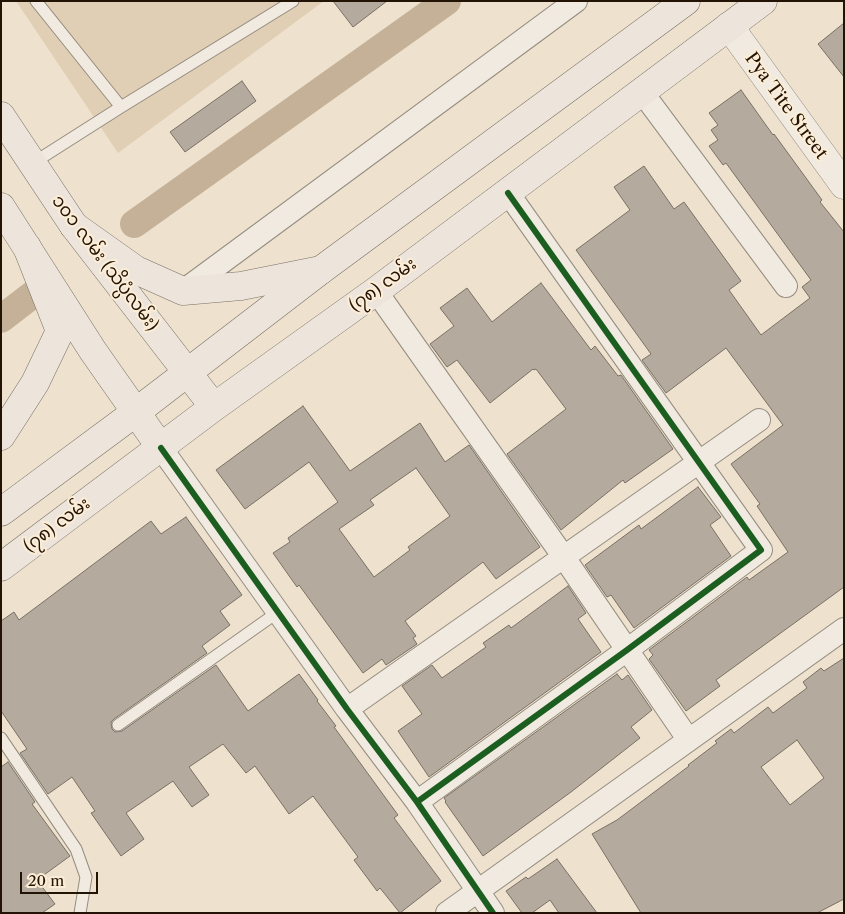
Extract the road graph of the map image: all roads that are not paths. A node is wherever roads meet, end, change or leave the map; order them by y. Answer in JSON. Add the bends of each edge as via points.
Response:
{"nodes":[{"id":1,"x":36,"y":1,"type":"edge"},
{"id":2,"x":293,"y":1,"type":"edge"},
{"id":3,"x":576,"y":1,"type":"edge"},
{"id":4,"x":686,"y":1,"type":"edge"},
{"id":5,"x":763,"y":1,"type":"edge"},
{"id":6,"x":729,"y":26,"type":"junction"},
{"id":7,"x":642,"y":92,"type":"junction"},
{"id":8,"x":121,"y":107,"type":"junction"},
{"id":9,"x":1,"y":116,"type":"edge"},
{"id":10,"x":33,"y":163,"type":"junction"},
{"id":11,"x":844,"y":185,"type":"edge"},
{"id":12,"x":508,"y":193,"type":"junction"},
{"id":13,"x":1,"y":207,"type":"edge"},
{"id":14,"x":74,"y":226,"type":"junction"},
{"id":15,"x":27,"y":247,"type":"junction"},
{"id":16,"x":321,"y":270,"type":"junction"},
{"id":17,"x":786,"y":286,"type":"dead end"},
{"id":18,"x":183,"y":291,"type":"junction"},
{"id":19,"x":376,"y":291,"type":"junction"},
{"id":20,"x":187,"y":371,"type":"junction"},
{"id":21,"x":214,"y":407,"type":"junction"},
{"id":22,"x":136,"y":412,"type":"junction"},
{"id":23,"x":758,"y":420,"type":"dead end"},
{"id":24,"x":1,"y":436,"type":"edge"},
{"id":25,"x":161,"y":448,"type":"junction"},
{"id":26,"x":698,"y":462,"type":"junction"},
{"id":27,"x":1,"y":512,"type":"edge"},
{"id":28,"x":563,"y":556,"type":"junction"},
{"id":29,"x":1,"y":567,"type":"edge"},
{"id":30,"x":278,"y":612,"type":"junction"},
{"id":31,"x":844,"y":629,"type":"edge"},
{"id":32,"x":627,"y":650,"type":"junction"},
{"id":33,"x":347,"y":709,"type":"junction"},
{"id":34,"x":118,"y":725,"type":"dead end"},
{"id":35,"x":1,"y":738,"type":"edge"},
{"id":36,"x":688,"y":739,"type":"junction"},
{"id":37,"x":416,"y":802,"type":"junction"},
{"id":38,"x":477,"y":891,"type":"junction"},
{"id":39,"x":80,"y":913,"type":"edge"},
{"id":40,"x":446,"y":913,"type":"edge"},
{"id":41,"x":493,"y":913,"type":"edge"}],
"edges":[{"from":1,"to":8,"type":"lane"},
{"from":2,"to":8,"type":"lane"},
{"from":3,"to":18,"type":"street"},
{"from":4,"to":16,"type":"main road"},
{"from":5,"to":6,"type":"main road","name":"(၇၈) လမ်း"},
{"from":6,"to":7,"type":"main road","name":"(၇၈) လမ်း"},
{"from":6,"to":11,"type":"street","name":"Pya Tite Street"},
{"from":7,"to":12,"type":"main road","name":"(၇၈) လမ်း"},
{"from":7,"to":17,"type":"street"},
{"from":8,"to":10,"type":"lane"},
{"from":9,"to":10,"type":"main road","name":"၁၀၁ လမ်း (သိပ္ပံလမ်း)"},
{"from":10,"to":14,"type":"main road","name":"၁၀၁ လမ်း (သိပ္ပံလမ်း)"},
{"from":12,"to":19,"type":"main road","name":"(၇၈) လမ်း"},
{"from":12,"to":26,"type":"street"},
{"from":13,"to":15,"type":"main road"},
{"from":14,"to":18,"type":"main road","via":[[136,270]]},
{"from":14,"to":20,"type":"main road","name":"၁၀၁ လမ်း (သိပ္ပံလမ်း)"},
{"from":15,"to":22,"type":"main road"},
{"from":15,"to":24,"type":"main road","via":[[60,331],[35,383]]},
{"from":16,"to":18,"type":"main road","via":[[242,286]]},
{"from":16,"to":20,"type":"main road"},
{"from":19,"to":21,"type":"main road","name":"(၇၈) လမ်း"},
{"from":19,"to":28,"type":"street"},
{"from":20,"to":21,"type":"main road","name":"၁၀၁ လမ်း (သိပ္ပံလမ်း)"},
{"from":20,"to":22,"type":"main road"},
{"from":21,"to":25,"type":"main road","name":"(၇၈) လမ်း"},
{"from":22,"to":25,"type":"main road"},
{"from":22,"to":27,"type":"main road"},
{"from":23,"to":26,"type":"street"},
{"from":25,"to":29,"type":"main road","name":"(၇၈) လမ်း"},
{"from":25,"to":30,"type":"street"},
{"from":26,"to":28,"type":"street"},
{"from":26,"to":32,"type":"street","via":[[761,550]]},
{"from":28,"to":32,"type":"street"},
{"from":28,"to":33,"type":"street"},
{"from":30,"to":33,"type":"street"},
{"from":30,"to":34,"type":"lane"},
{"from":31,"to":36,"type":"street"},
{"from":32,"to":36,"type":"street"},
{"from":32,"to":37,"type":"street"},
{"from":33,"to":37,"type":"street"},
{"from":35,"to":39,"type":"lane","via":[[76,850],[86,877]]},
{"from":36,"to":38,"type":"street"},
{"from":37,"to":38,"type":"street"},
{"from":38,"to":40,"type":"street"},
{"from":38,"to":41,"type":"street"}]}
